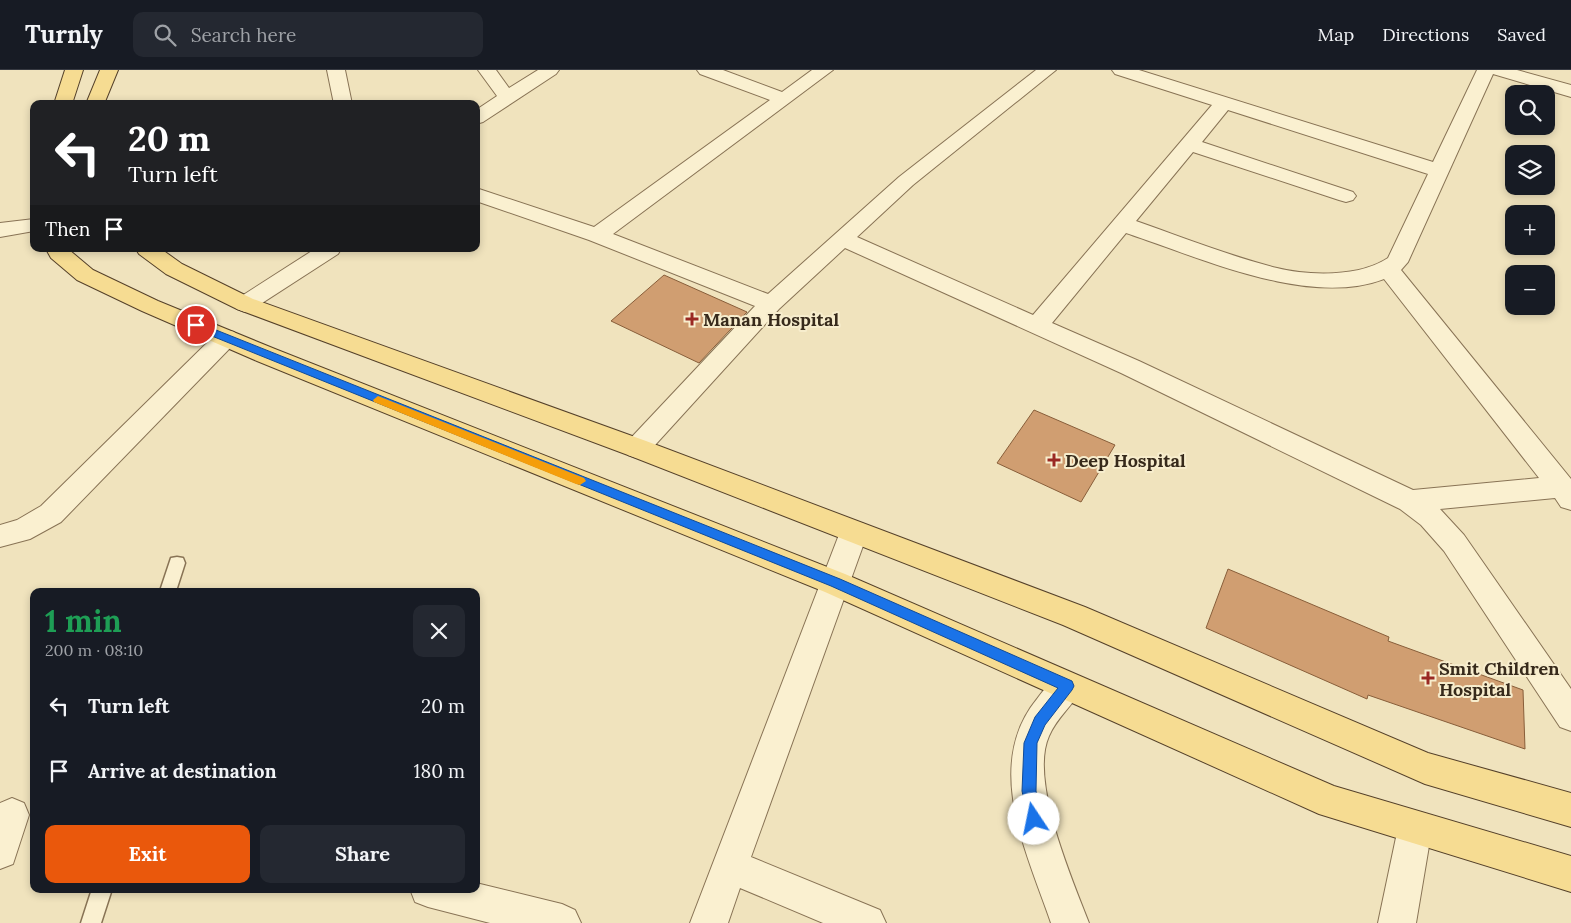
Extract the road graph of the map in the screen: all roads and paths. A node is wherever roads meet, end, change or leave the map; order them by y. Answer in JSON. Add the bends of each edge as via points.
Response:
{"nodes":[{"id":1,"x":74,"y":70,"type":"edge"},
{"id":2,"x":109,"y":70,"type":"edge"},
{"id":3,"x":336,"y":70,"type":"edge"},
{"id":4,"x":487,"y":70,"type":"edge"},
{"id":5,"x":550,"y":70,"type":"edge"},
{"id":6,"x":706,"y":70,"type":"edge"},
{"id":7,"x":824,"y":70,"type":"edge"},
{"id":8,"x":1047,"y":70,"type":"edge"},
{"id":9,"x":1121,"y":70,"type":"edge"},
{"id":10,"x":1486,"y":70,"type":"edge"},
{"id":11,"x":1497,"y":70,"type":"edge"},
{"id":12,"x":1571,"y":91,"type":"edge"},
{"id":13,"x":507,"y":98,"type":"junction"},
{"id":14,"x":784,"y":99,"type":"junction"},
{"id":15,"x":64,"y":100,"type":"edge"},
{"id":16,"x":97,"y":100,"type":"edge"},
{"id":17,"x":342,"y":100,"type":"edge"},
{"id":18,"x":1224,"y":103,"type":"junction"},
{"id":19,"x":480,"y":115,"type":"edge"},
{"id":20,"x":1189,"y":144,"type":"junction"},
{"id":21,"x":1440,"y":171,"type":"junction"},
{"id":22,"x":480,"y":195,"type":"edge"},
{"id":23,"x":1346,"y":196,"type":"dead end"},
{"id":24,"x":1122,"y":224,"type":"junction"},
{"id":25,"x":30,"y":226,"type":"edge"},
{"id":26,"x":0,"y":230,"type":"edge"},
{"id":27,"x":597,"y":236,"type":"junction"},
{"id":28,"x":842,"y":239,"type":"junction"},
{"id":29,"x":58,"y":252,"type":"edge"},
{"id":30,"x":151,"y":252,"type":"edge"},
{"id":31,"x":325,"y":252,"type":"edge"},
{"id":32,"x":1389,"y":270,"type":"junction"},
{"id":33,"x":245,"y":304,"type":"junction"},
{"id":34,"x":771,"y":304,"type":"junction"},
{"id":35,"x":1036,"y":326,"type":"junction"},
{"id":36,"x":226,"y":338,"type":"junction"},
{"id":37,"x":637,"y":448,"type":"junction"},
{"id":38,"x":1566,"y":493,"type":"edge"},
{"id":39,"x":1410,"y":501,"type":"junction"},
{"id":40,"x":854,"y":532,"type":"junction"},
{"id":41,"x":0,"y":536,"type":"edge"},
{"id":42,"x":177,"y":563,"type":"dead end"},
{"id":43,"x":835,"y":583,"type":"junction"},
{"id":44,"x":169,"y":588,"type":"edge"},
{"id":45,"x":1067,"y":686,"type":"junction"},
{"id":46,"x":1571,"y":716,"type":"edge"},
{"id":47,"x":1571,"y":810,"type":"edge"},
{"id":48,"x":15,"y":816,"type":"edge"},
{"id":49,"x":1415,"y":828,"type":"junction"},
{"id":50,"x":0,"y":851,"type":"edge"},
{"id":51,"x":730,"y":866,"type":"junction"},
{"id":52,"x":1571,"y":874,"type":"edge"},
{"id":53,"x":101,"y":893,"type":"edge"},
{"id":54,"x":444,"y":893,"type":"edge"},
{"id":55,"x":91,"y":923,"type":"edge"},
{"id":56,"x":562,"y":923,"type":"edge"},
{"id":57,"x":709,"y":923,"type":"edge"},
{"id":58,"x":867,"y":923,"type":"edge"},
{"id":59,"x":1070,"y":923,"type":"edge"},
{"id":60,"x":1397,"y":923,"type":"edge"}],
"edges":[{"from":1,"to":15,"type":"main road"},
{"from":2,"to":16,"type":"main road"},
{"from":3,"to":17,"type":"street"},
{"from":4,"to":13,"type":"street"},
{"from":5,"to":13,"type":"street"},
{"from":6,"to":14,"type":"street"},
{"from":7,"to":14,"type":"street"},
{"from":8,"to":28,"type":"street","via":[[906,181]]},
{"from":9,"to":18,"type":"street"},
{"from":10,"to":21,"type":"street"},
{"from":11,"to":12,"type":"street"},
{"from":13,"to":19,"type":"street"},
{"from":14,"to":27,"type":"street"},
{"from":18,"to":20,"type":"street"},
{"from":18,"to":21,"type":"street"},
{"from":20,"to":23,"type":"street"},
{"from":20,"to":24,"type":"street"},
{"from":21,"to":32,"type":"street","via":[[1397,262]]},
{"from":22,"to":27,"type":"street"},
{"from":24,"to":32,"type":"street","via":[[1275,275],[1344,279]]},
{"from":24,"to":35,"type":"street"},
{"from":25,"to":26,"type":"street"},
{"from":27,"to":34,"type":"street"},
{"from":28,"to":34,"type":"street"},
{"from":28,"to":35,"type":"street"},
{"from":29,"to":36,"type":"main road","via":[[85,275]]},
{"from":30,"to":33,"type":"main road","via":[[174,269]]},
{"from":31,"to":33,"type":"street"},
{"from":32,"to":38,"type":"street"},
{"from":33,"to":37,"type":"main road"},
{"from":34,"to":37,"type":"street"},
{"from":35,"to":39,"type":"street"},
{"from":36,"to":41,"type":"street","via":[[50,514],[31,526]]},
{"from":36,"to":43,"type":"main road"},
{"from":37,"to":40,"type":"main road"},
{"from":38,"to":39,"type":"street"},
{"from":39,"to":46,"type":"street","via":[[1431,517],[1454,543]]},
{"from":40,"to":43,"type":"street"},
{"from":40,"to":47,"type":"main road","via":[[1074,616],[1425,768]]},
{"from":42,"to":44,"type":"lane"},
{"from":43,"to":45,"type":"main road"},
{"from":43,"to":51,"type":"street"},
{"from":45,"to":49,"type":"main road","via":[[1331,802]]},
{"from":45,"to":59,"type":"street","via":[[1040,721],[1030,743],[1029,791],[1034,819]]},
{"from":48,"to":50,"type":"street"},
{"from":49,"to":52,"type":"main road"},
{"from":49,"to":60,"type":"street"},
{"from":51,"to":57,"type":"street"},
{"from":51,"to":58,"type":"street"},
{"from":53,"to":55,"type":"lane"},
{"from":54,"to":56,"type":"street"}]}
